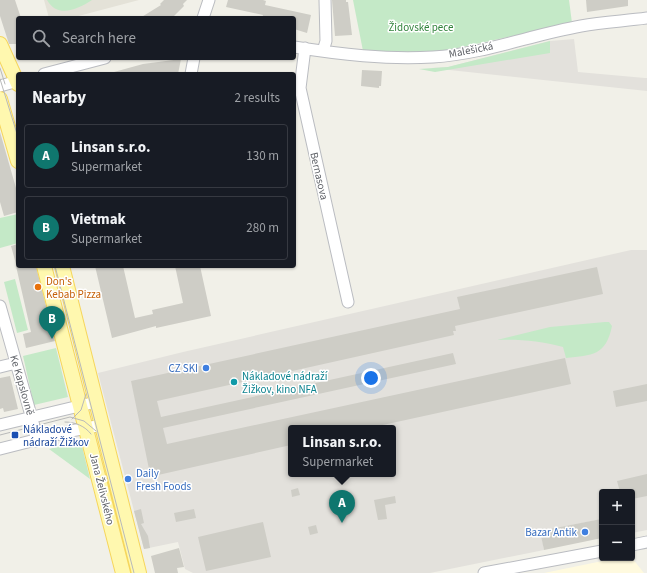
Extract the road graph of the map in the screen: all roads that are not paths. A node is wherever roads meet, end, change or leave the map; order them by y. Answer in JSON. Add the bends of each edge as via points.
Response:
{"nodes":[{"id":1,"x":209,"y":0,"type":"edge"},
{"id":2,"x":325,"y":0,"type":"edge"},
{"id":3,"x":204,"y":16,"type":"edge"},
{"id":4,"x":647,"y":18,"type":"edge"},
{"id":5,"x":0,"y":44,"type":"edge"},
{"id":6,"x":299,"y":47,"type":"edge"},
{"id":7,"x":323,"y":51,"type":"junction"},
{"id":8,"x":98,"y":60,"type":"edge"},
{"id":9,"x":194,"y":60,"type":"edge"},
{"id":10,"x":53,"y":72,"type":"edge"},
{"id":11,"x":191,"y":72,"type":"edge"},
{"id":12,"x":16,"y":78,"type":"edge"},
{"id":13,"x":16,"y":82,"type":"edge"},
{"id":14,"x":0,"y":86,"type":"edge"},
{"id":15,"x":0,"y":98,"type":"edge"},
{"id":16,"x":16,"y":154,"type":"edge"},
{"id":17,"x":45,"y":268,"type":"edge"},
{"id":18,"x":62,"y":268,"type":"edge"},
{"id":19,"x":348,"y":302,"type":"dead end"},
{"id":20,"x":0,"y":306,"type":"edge"},
{"id":21,"x":16,"y":363,"type":"junction"},
{"id":22,"x":0,"y":367,"type":"edge"},
{"id":23,"x":96,"y":402,"type":"junction"},
{"id":24,"x":81,"y":405,"type":"junction"},
{"id":25,"x":30,"y":417,"type":"junction"},
{"id":26,"x":0,"y":425,"type":"edge"},
{"id":27,"x":102,"y":425,"type":"junction"},
{"id":28,"x":86,"y":429,"type":"junction"},
{"id":29,"x":36,"y":440,"type":"junction"},
{"id":30,"x":0,"y":449,"type":"edge"},
{"id":31,"x":647,"y":542,"type":"edge"},
{"id":32,"x":635,"y":544,"type":"edge"},
{"id":33,"x":599,"y":552,"type":"edge"},
{"id":34,"x":123,"y":573,"type":"edge"},
{"id":35,"x":140,"y":573,"type":"edge"},
{"id":36,"x":484,"y":573,"type":"edge"}],
"edges":[{"from":1,"to":3,"type":"street"},
{"from":2,"to":7,"type":"street","via":[[326,41]]},
{"from":4,"to":7,"type":"street","name":"Malešická","via":[[581,26],[467,52],[433,57],[403,58]]},
{"from":5,"to":12,"type":"main road"},
{"from":6,"to":7,"type":"street","name":"Malešická"},
{"from":6,"to":19,"type":"street","name":"Bernasova","via":[[300,88]]},
{"from":8,"to":10,"type":"street"},
{"from":9,"to":11,"type":"street"},
{"from":13,"to":14,"type":"street"},
{"from":15,"to":16,"type":"main road"},
{"from":17,"to":24,"type":"main road","name":"Jana Želivského"},
{"from":18,"to":23,"type":"main road","name":"Jana Želivského"},
{"from":20,"to":21,"type":"street","name":"Ke Kapslovně"},
{"from":21,"to":22,"type":"street"},
{"from":21,"to":25,"type":"street","name":"Ke Kapslovně"},
{"from":23,"to":24,"type":"street"},
{"from":23,"to":27,"type":"main road","name":"Jana Želivského"},
{"from":24,"to":25,"type":"street"},
{"from":24,"to":28,"type":"main road","name":"Jana Želivského"},
{"from":25,"to":26,"type":"street"},
{"from":25,"to":29,"type":"street","name":"Ke Kapslovně"},
{"from":27,"to":28,"type":"street"},
{"from":27,"to":35,"type":"main road","name":"Jana Želivského"},
{"from":28,"to":29,"type":"street"},
{"from":28,"to":34,"type":"main road","name":"Jana Želivského"},
{"from":29,"to":30,"type":"street"},
{"from":31,"to":32,"type":"street"},
{"from":33,"to":36,"type":"street"}]}
